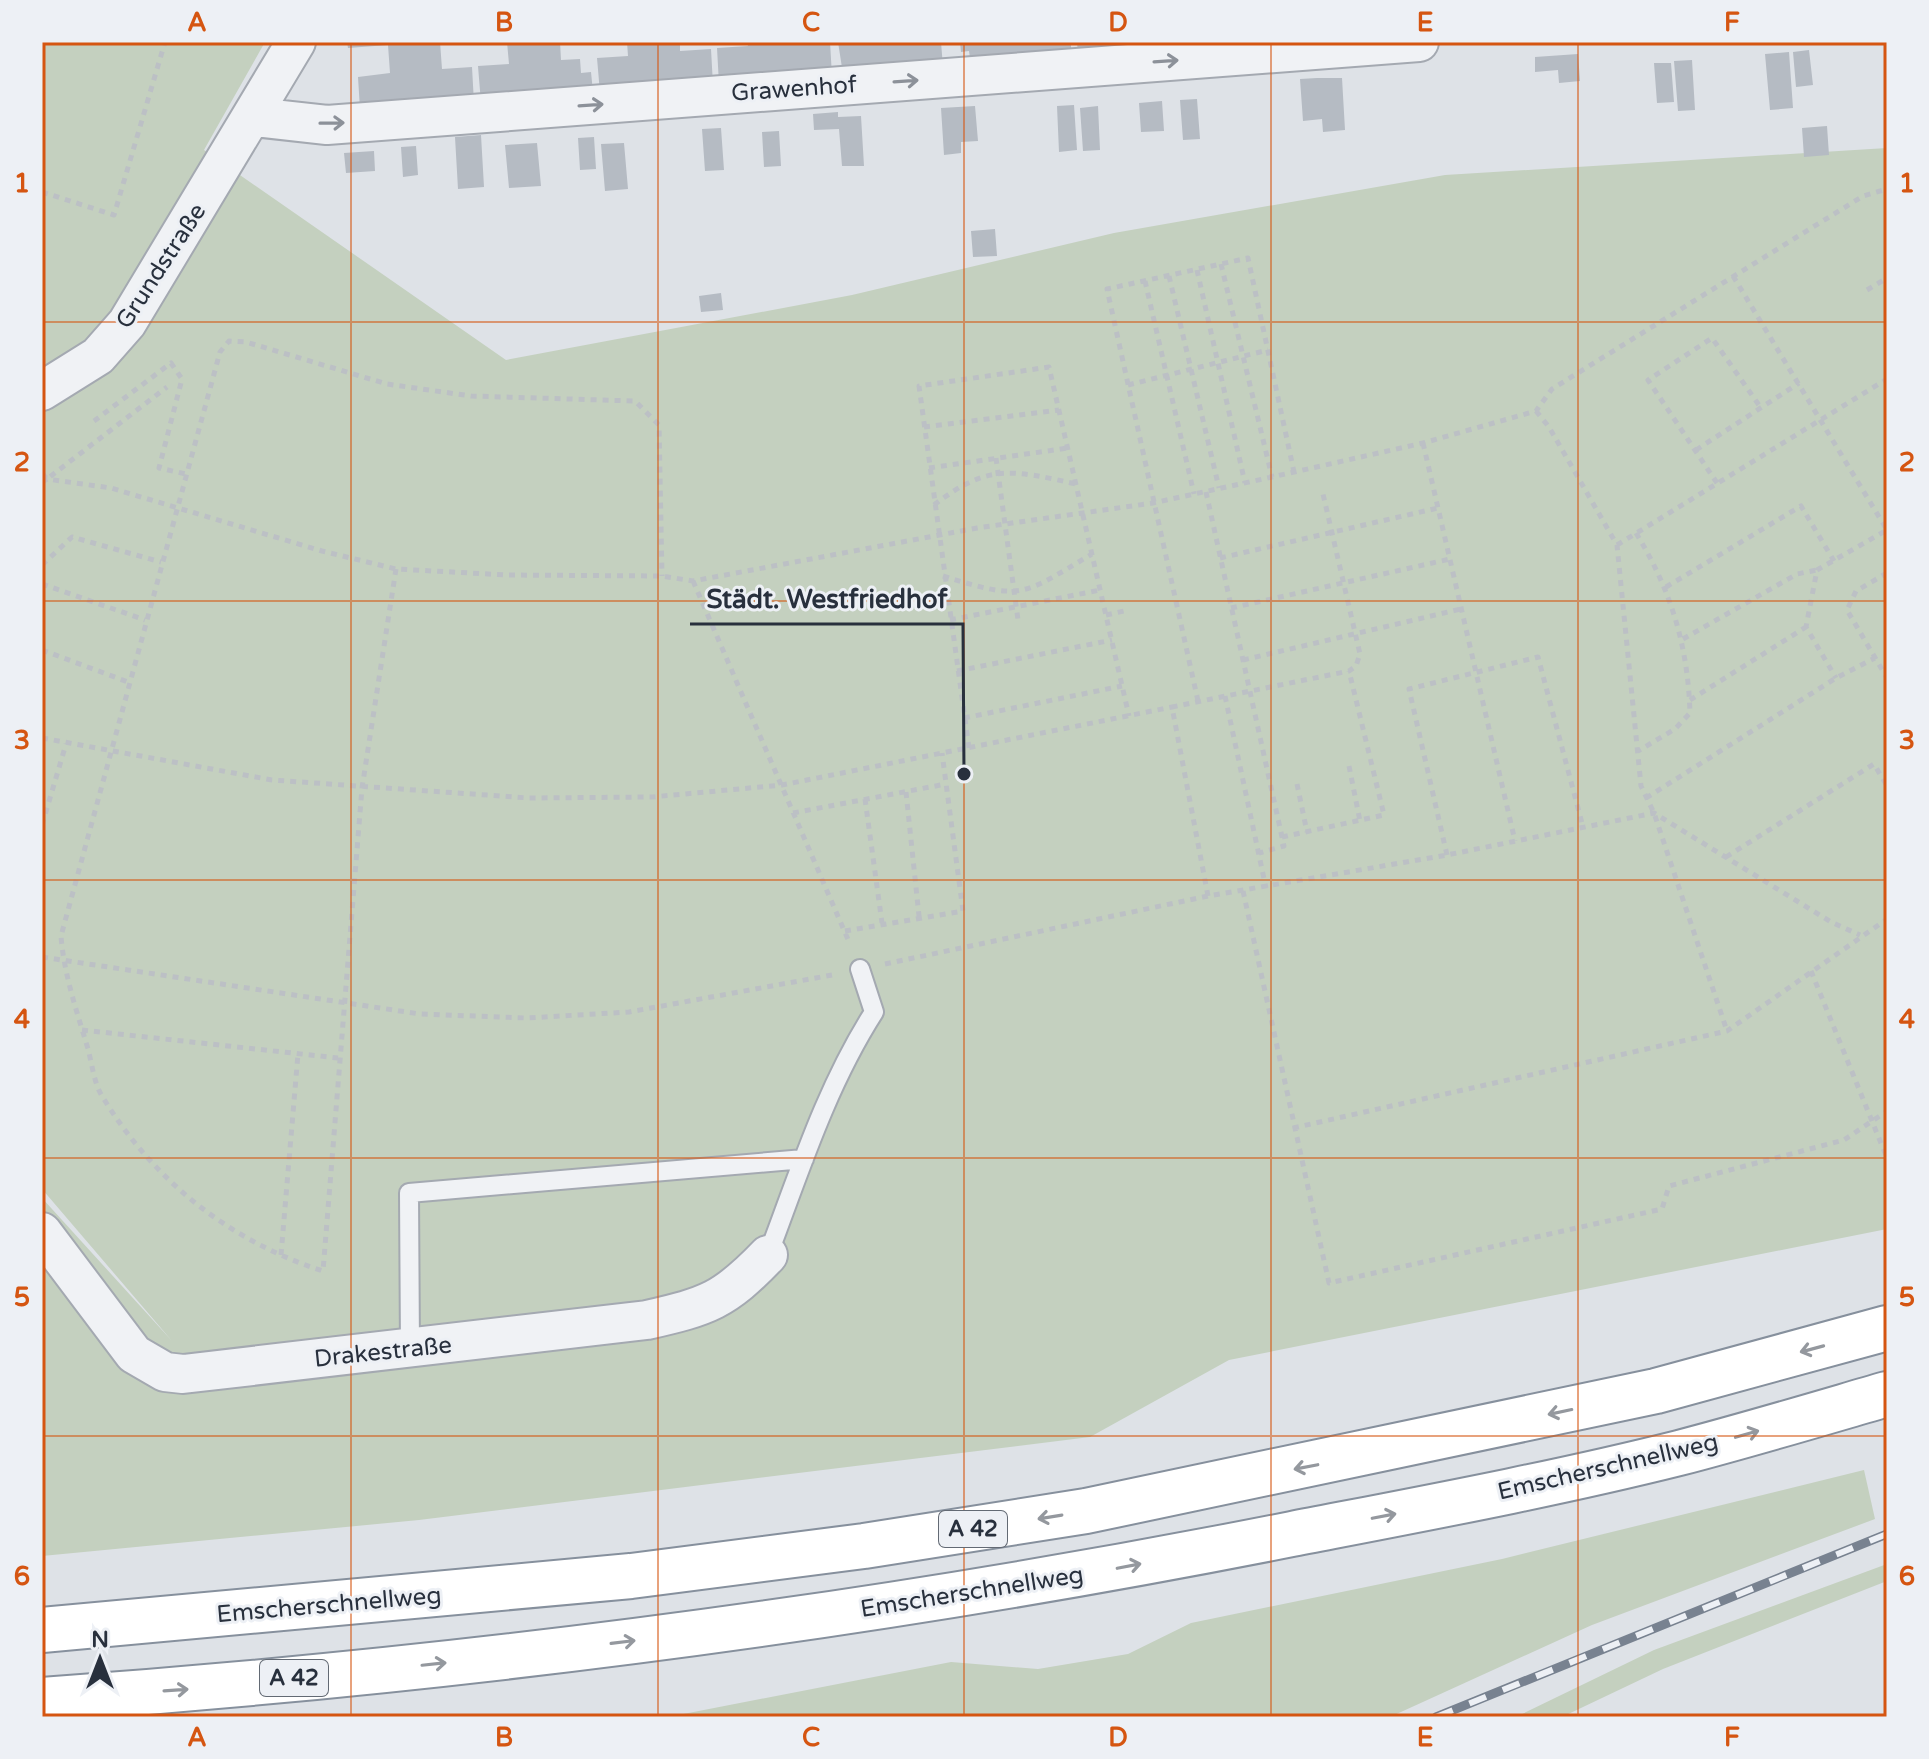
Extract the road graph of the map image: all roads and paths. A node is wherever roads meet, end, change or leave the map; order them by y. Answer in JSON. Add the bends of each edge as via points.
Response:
{"nodes":[{"id":1,"x":165,"y":42,"type":"edge"},
{"id":2,"x":296,"y":42,"type":"edge"},
{"id":3,"x":1419,"y":42,"type":"edge"},
{"id":4,"x":254,"y":117,"type":"junction"},
{"id":5,"x":1887,"y":189,"type":"edge"},
{"id":6,"x":42,"y":192,"type":"edge"},
{"id":7,"x":1221,"y":264,"type":"junction"},
{"id":8,"x":1197,"y":270,"type":"junction"},
{"id":9,"x":1169,"y":276,"type":"junction"},
{"id":10,"x":1733,"y":276,"type":"junction"},
{"id":11,"x":1887,"y":278,"type":"edge"},
{"id":12,"x":1145,"y":281,"type":"junction"},
{"id":13,"x":1867,"y":290,"type":"dead end"},
{"id":14,"x":1268,"y":350,"type":"junction"},
{"id":15,"x":1243,"y":356,"type":"junction"},
{"id":16,"x":1218,"y":362,"type":"junction"},
{"id":17,"x":1191,"y":369,"type":"junction"},
{"id":18,"x":1167,"y":375,"type":"junction"},
{"id":19,"x":1887,"y":379,"type":"edge"},
{"id":20,"x":1799,"y":383,"type":"junction"},
{"id":21,"x":1128,"y":385,"type":"junction"},
{"id":22,"x":167,"y":387,"type":"dead end"},
{"id":23,"x":42,"y":391,"type":"edge"},
{"id":24,"x":1761,"y":408,"type":"junction"},
{"id":25,"x":1059,"y":410,"type":"junction"},
{"id":26,"x":1536,"y":411,"type":"junction"},
{"id":27,"x":1821,"y":419,"type":"junction"},
{"id":28,"x":94,"y":421,"type":"dead end"},
{"id":29,"x":924,"y":427,"type":"junction"},
{"id":30,"x":1423,"y":443,"type":"junction"},
{"id":31,"x":1068,"y":448,"type":"junction"},
{"id":32,"x":1696,"y":450,"type":"junction"},
{"id":33,"x":996,"y":458,"type":"junction"},
{"id":34,"x":929,"y":468,"type":"junction"},
{"id":35,"x":1294,"y":472,"type":"junction"},
{"id":36,"x":42,"y":473,"type":"edge"},
{"id":37,"x":998,"y":473,"type":"junction"},
{"id":38,"x":186,"y":474,"type":"junction"},
{"id":39,"x":1272,"y":477,"type":"junction"},
{"id":40,"x":44,"y":480,"type":"edge"},
{"id":41,"x":1245,"y":483,"type":"junction"},
{"id":42,"x":1717,"y":483,"type":"junction"},
{"id":43,"x":1076,"y":484,"type":"junction"},
{"id":44,"x":1219,"y":488,"type":"junction"},
{"id":45,"x":1206,"y":492,"type":"junction"},
{"id":46,"x":1194,"y":494,"type":"junction"},
{"id":47,"x":1323,"y":494,"type":"dead end"},
{"id":48,"x":1153,"y":503,"type":"junction"},
{"id":49,"x":177,"y":505,"type":"junction"},
{"id":50,"x":933,"y":506,"type":"junction"},
{"id":51,"x":1438,"y":508,"type":"junction"},
{"id":52,"x":1083,"y":513,"type":"junction"},
{"id":53,"x":1005,"y":524,"type":"junction"},
{"id":54,"x":1333,"y":533,"type":"junction"},
{"id":55,"x":1636,"y":533,"type":"junction"},
{"id":56,"x":937,"y":535,"type":"junction"},
{"id":57,"x":1617,"y":545,"type":"junction"},
{"id":58,"x":1092,"y":554,"type":"junction"},
{"id":59,"x":1220,"y":558,"type":"junction"},
{"id":60,"x":1450,"y":559,"type":"junction"},
{"id":61,"x":1834,"y":561,"type":"junction"},
{"id":62,"x":161,"y":562,"type":"junction"},
{"id":63,"x":42,"y":565,"type":"edge"},
{"id":64,"x":396,"y":569,"type":"junction"},
{"id":65,"x":1817,"y":570,"type":"junction"},
{"id":66,"x":1887,"y":573,"type":"edge"},
{"id":67,"x":662,"y":576,"type":"junction"},
{"id":68,"x":943,"y":576,"type":"junction"},
{"id":69,"x":693,"y":581,"type":"junction"},
{"id":70,"x":1344,"y":582,"type":"junction"},
{"id":71,"x":42,"y":584,"type":"edge"},
{"id":72,"x":1666,"y":587,"type":"junction"},
{"id":73,"x":1100,"y":590,"type":"junction"},
{"id":74,"x":1013,"y":593,"type":"junction"},
{"id":75,"x":1016,"y":607,"type":"junction"},
{"id":76,"x":1231,"y":608,"type":"junction"},
{"id":77,"x":1461,"y":609,"type":"junction"},
{"id":78,"x":1124,"y":611,"type":"dead end"},
{"id":79,"x":1106,"y":615,"type":"junction"},
{"id":80,"x":145,"y":620,"type":"junction"},
{"id":81,"x":950,"y":620,"type":"junction"},
{"id":82,"x":1018,"y":620,"type":"dead end"},
{"id":83,"x":1806,"y":627,"type":"junction"},
{"id":84,"x":1356,"y":633,"type":"junction"},
{"id":85,"x":1683,"y":639,"type":"junction"},
{"id":86,"x":1112,"y":640,"type":"junction"},
{"id":87,"x":42,"y":650,"type":"edge"},
{"id":88,"x":1875,"y":658,"type":"junction"},
{"id":89,"x":1243,"y":660,"type":"junction"},
{"id":90,"x":957,"y":671,"type":"junction"},
{"id":91,"x":1349,"y":671,"type":"junction"},
{"id":92,"x":1476,"y":672,"type":"junction"},
{"id":93,"x":1836,"y":678,"type":"junction"},
{"id":94,"x":1887,"y":678,"type":"edge"},
{"id":95,"x":128,"y":682,"type":"junction"},
{"id":96,"x":1122,"y":686,"type":"junction"},
{"id":97,"x":1249,"y":690,"type":"junction"},
{"id":98,"x":1225,"y":696,"type":"junction"},
{"id":99,"x":1690,"y":700,"type":"junction"},
{"id":100,"x":1198,"y":701,"type":"junction"},
{"id":101,"x":1172,"y":707,"type":"junction"},
{"id":102,"x":1129,"y":716,"type":"junction"},
{"id":103,"x":964,"y":718,"type":"junction"},
{"id":104,"x":42,"y":738,"type":"edge"},
{"id":105,"x":66,"y":744,"type":"junction"},
{"id":106,"x":969,"y":748,"type":"junction"},
{"id":107,"x":1638,"y":751,"type":"junction"},
{"id":108,"x":109,"y":752,"type":"junction"},
{"id":109,"x":942,"y":753,"type":"junction"},
{"id":110,"x":1349,"y":766,"type":"dead end"},
{"id":111,"x":946,"y":784,"type":"junction"},
{"id":112,"x":1297,"y":784,"type":"dead end"},
{"id":113,"x":782,"y":785,"type":"junction"},
{"id":114,"x":1887,"y":786,"type":"edge"},
{"id":115,"x":362,"y":788,"type":"junction"},
{"id":116,"x":906,"y":792,"type":"junction"},
{"id":117,"x":1646,"y":798,"type":"junction"},
{"id":118,"x":865,"y":799,"type":"junction"},
{"id":119,"x":793,"y":813,"type":"junction"},
{"id":120,"x":1654,"y":813,"type":"junction"},
{"id":121,"x":43,"y":821,"type":"edge"},
{"id":122,"x":1360,"y":821,"type":"junction"},
{"id":123,"x":1583,"y":827,"type":"dead end"},
{"id":124,"x":1307,"y":832,"type":"junction"},
{"id":125,"x":1282,"y":837,"type":"junction"},
{"id":126,"x":1515,"y":841,"type":"dead end"},
{"id":127,"x":1259,"y":853,"type":"junction"},
{"id":128,"x":1447,"y":855,"type":"dead end"},
{"id":129,"x":1726,"y":857,"type":"junction"},
{"id":130,"x":1266,"y":888,"type":"dead end"},
{"id":131,"x":1243,"y":891,"type":"dead end"},
{"id":132,"x":1208,"y":896,"type":"dead end"},
{"id":133,"x":919,"y":916,"type":"junction"},
{"id":134,"x":1887,"y":919,"type":"edge"},
{"id":135,"x":882,"y":923,"type":"junction"},
{"id":136,"x":845,"y":931,"type":"junction"},
{"id":137,"x":1860,"y":935,"type":"junction"},
{"id":138,"x":860,"y":969,"type":"joint"},
{"id":139,"x":1811,"y":971,"type":"junction"},
{"id":140,"x":82,"y":1030,"type":"junction"},
{"id":141,"x":1727,"y":1031,"type":"junction"},
{"id":142,"x":298,"y":1054,"type":"junction"},
{"id":143,"x":338,"y":1058,"type":"junction"},
{"id":144,"x":1887,"y":1111,"type":"edge"},
{"id":145,"x":1874,"y":1119,"type":"junction"},
{"id":146,"x":1293,"y":1128,"type":"junction"},
{"id":147,"x":1887,"y":1158,"type":"edge"},
{"id":148,"x":804,"y":1159,"type":"junction"},
{"id":149,"x":42,"y":1232,"type":"edge"},
{"id":150,"x":281,"y":1255,"type":"junction"},
{"id":151,"x":768,"y":1255,"type":"joint"},
{"id":152,"x":1887,"y":1328,"type":"edge"},
{"id":153,"x":410,"y":1349,"type":"junction"},
{"id":154,"x":1887,"y":1394,"type":"edge"},
{"id":155,"x":42,"y":1630,"type":"edge"},
{"id":156,"x":42,"y":1700,"type":"edge"}],
"edges":[{"from":1,"to":6,"type":"path","via":[[114,215]]},
{"from":2,"to":4,"type":"street"},
{"from":4,"to":3,"type":"street","name":"Grawenhof","one_way":true,"via":[[327,125]]},
{"from":4,"to":23,"type":"street","name":"Grundstraße","via":[[127,323],[98,356]]},
{"from":5,"to":10,"type":"path","via":[[1863,196]]},
{"from":7,"to":8,"type":"path"},
{"from":7,"to":14,"type":"path","via":[[1248,258]]},
{"from":7,"to":15,"type":"path"},
{"from":8,"to":9,"type":"path"},
{"from":8,"to":16,"type":"path"},
{"from":9,"to":12,"type":"path"},
{"from":9,"to":17,"type":"path"},
{"from":10,"to":20,"type":"path"},
{"from":10,"to":26,"type":"path","via":[[1552,389]]},
{"from":11,"to":13,"type":"path"},
{"from":12,"to":18,"type":"path"},
{"from":12,"to":21,"type":"path","via":[[1107,289]]},
{"from":14,"to":15,"type":"path"},
{"from":14,"to":35,"type":"path"},
{"from":15,"to":16,"type":"path"},
{"from":15,"to":39,"type":"path"},
{"from":16,"to":17,"type":"path"},
{"from":16,"to":41,"type":"path"},
{"from":17,"to":18,"type":"path"},
{"from":17,"to":44,"type":"path"},
{"from":18,"to":21,"type":"path"},
{"from":18,"to":46,"type":"path"},
{"from":19,"to":27,"type":"path"},
{"from":20,"to":24,"type":"path"},
{"from":20,"to":27,"type":"path"},
{"from":21,"to":48,"type":"path"},
{"from":22,"to":40,"type":"path"},
{"from":24,"to":32,"type":"path"},
{"from":24,"to":32,"type":"path","via":[[1712,338],[1648,380]]},
{"from":25,"to":29,"type":"path"},
{"from":25,"to":29,"type":"path","via":[[1049,367],[919,386]]},
{"from":25,"to":31,"type":"path"},
{"from":26,"to":30,"type":"path"},
{"from":26,"to":57,"type":"path"},
{"from":27,"to":42,"type":"path"},
{"from":27,"to":61,"type":"path","via":[[1887,530]]},
{"from":28,"to":38,"type":"path","via":[[171,363],[182,379],[159,468]]},
{"from":29,"to":34,"type":"path"},
{"from":30,"to":35,"type":"path"},
{"from":30,"to":51,"type":"path"},
{"from":31,"to":33,"type":"path"},
{"from":31,"to":43,"type":"path"},
{"from":32,"to":42,"type":"path"},
{"from":33,"to":34,"type":"path"},
{"from":33,"to":37,"type":"path"},
{"from":34,"to":50,"type":"path"},
{"from":35,"to":39,"type":"path"},
{"from":36,"to":40,"type":"path"},
{"from":37,"to":43,"type":"path"},
{"from":37,"to":50,"type":"path","via":[[971,479]]},
{"from":37,"to":53,"type":"path"},
{"from":38,"to":49,"type":"path"},
{"from":38,"to":67,"type":"path","via":[[220,352],[229,341],[387,384],[471,396],[635,401],[659,425]]},
{"from":39,"to":41,"type":"path"},
{"from":40,"to":49,"type":"path","via":[[111,488]]},
{"from":41,"to":44,"type":"path"},
{"from":42,"to":55,"type":"path"},
{"from":43,"to":52,"type":"path"},
{"from":44,"to":45,"type":"path"},
{"from":45,"to":46,"type":"path"},
{"from":45,"to":59,"type":"path"},
{"from":46,"to":48,"type":"path"},
{"from":47,"to":54,"type":"path"},
{"from":48,"to":52,"type":"path"},
{"from":48,"to":100,"type":"path"},
{"from":49,"to":62,"type":"path"},
{"from":49,"to":64,"type":"path"},
{"from":50,"to":56,"type":"path"},
{"from":51,"to":54,"type":"path"},
{"from":51,"to":60,"type":"path"},
{"from":52,"to":53,"type":"path"},
{"from":52,"to":58,"type":"path"},
{"from":53,"to":56,"type":"path"},
{"from":53,"to":74,"type":"path"},
{"from":54,"to":59,"type":"path"},
{"from":54,"to":70,"type":"path"},
{"from":55,"to":57,"type":"path"},
{"from":55,"to":72,"type":"path"},
{"from":56,"to":68,"type":"path"},
{"from":56,"to":69,"type":"path"},
{"from":57,"to":107,"type":"path"},
{"from":58,"to":73,"type":"path"},
{"from":58,"to":74,"type":"path","via":[[1038,586]]},
{"from":59,"to":76,"type":"path"},
{"from":60,"to":70,"type":"path"},
{"from":60,"to":77,"type":"path"},
{"from":61,"to":65,"type":"path"},
{"from":61,"to":72,"type":"path","via":[[1801,506]]},
{"from":62,"to":63,"type":"path","via":[[72,537]]},
{"from":62,"to":80,"type":"path"},
{"from":64,"to":67,"type":"path"},
{"from":64,"to":115,"type":"path"},
{"from":65,"to":83,"type":"path"},
{"from":65,"to":85,"type":"path","via":[[1797,574]]},
{"from":66,"to":88,"type":"path","via":[[1856,591],[1847,610]]},
{"from":67,"to":69,"type":"path"},
{"from":68,"to":74,"type":"path"},
{"from":68,"to":81,"type":"path"},
{"from":69,"to":113,"type":"path"},
{"from":70,"to":76,"type":"path"},
{"from":70,"to":84,"type":"path"},
{"from":71,"to":80,"type":"path"},
{"from":72,"to":85,"type":"path"},
{"from":73,"to":75,"type":"path"},
{"from":73,"to":79,"type":"path"},
{"from":74,"to":75,"type":"path"},
{"from":75,"to":81,"type":"path"},
{"from":75,"to":82,"type":"path"},
{"from":76,"to":89,"type":"path"},
{"from":77,"to":84,"type":"path"},
{"from":77,"to":92,"type":"path"},
{"from":78,"to":79,"type":"path"},
{"from":79,"to":86,"type":"path"},
{"from":80,"to":95,"type":"path"},
{"from":81,"to":90,"type":"path"},
{"from":83,"to":93,"type":"path"},
{"from":83,"to":99,"type":"path"},
{"from":84,"to":89,"type":"path"},
{"from":84,"to":91,"type":"path","via":[[1360,654]]},
{"from":85,"to":99,"type":"path"},
{"from":86,"to":90,"type":"path"},
{"from":86,"to":96,"type":"path"},
{"from":87,"to":95,"type":"path"},
{"from":88,"to":93,"type":"path"},
{"from":88,"to":94,"type":"path"},
{"from":89,"to":97,"type":"path"},
{"from":90,"to":103,"type":"path"},
{"from":91,"to":97,"type":"path"},
{"from":91,"to":122,"type":"path","via":[[1384,815]]},
{"from":92,"to":123,"type":"path","via":[[1538,657]]},
{"from":92,"to":126,"type":"path"},
{"from":92,"to":128,"type":"path","via":[[1409,689]]},
{"from":93,"to":117,"type":"path"},
{"from":95,"to":108,"type":"path"},
{"from":96,"to":102,"type":"path"},
{"from":96,"to":103,"type":"path"},
{"from":97,"to":98,"type":"path"},
{"from":97,"to":125,"type":"path"},
{"from":98,"to":100,"type":"path"},
{"from":98,"to":127,"type":"path"},
{"from":99,"to":107,"type":"path","via":[[1690,713],[1675,729]]},
{"from":100,"to":101,"type":"path"},
{"from":101,"to":102,"type":"path"},
{"from":101,"to":132,"type":"path"},
{"from":102,"to":106,"type":"path"},
{"from":103,"to":106,"type":"path"},
{"from":104,"to":105,"type":"path"},
{"from":105,"to":108,"type":"path"},
{"from":105,"to":121,"type":"path"},
{"from":106,"to":109,"type":"path"},
{"from":107,"to":117,"type":"path"},
{"from":108,"to":115,"type":"path","via":[[272,780]]},
{"from":108,"to":140,"type":"path","via":[[61,936]]},
{"from":109,"to":111,"type":"path"},
{"from":109,"to":113,"type":"path"},
{"from":110,"to":122,"type":"path"},
{"from":111,"to":116,"type":"path"},
{"from":111,"to":133,"type":"path","via":[[963,911]]},
{"from":112,"to":124,"type":"path"},
{"from":113,"to":115,"type":"path","via":[[652,797],[529,798]]},
{"from":113,"to":119,"type":"path"},
{"from":114,"to":129,"type":"path","via":[[1874,764]]},
{"from":115,"to":143,"type":"path"},
{"from":116,"to":118,"type":"path"},
{"from":116,"to":133,"type":"path"},
{"from":117,"to":120,"type":"path"},
{"from":118,"to":119,"type":"path"},
{"from":118,"to":135,"type":"path"},
{"from":119,"to":136,"type":"path"},
{"from":120,"to":129,"type":"path"},
{"from":120,"to":141,"type":"path"},
{"from":122,"to":124,"type":"path"},
{"from":124,"to":125,"type":"path"},
{"from":125,"to":127,"type":"path","via":[[1284,846]]},
{"from":127,"to":130,"type":"path"},
{"from":129,"to":137,"type":"path"},
{"from":131,"to":146,"type":"path"},
{"from":133,"to":135,"type":"path"},
{"from":134,"to":137,"type":"path"},
{"from":135,"to":136,"type":"path"},
{"from":136,"to":138,"type":"path"},
{"from":137,"to":139,"type":"path"},
{"from":138,"to":148,"type":"lane","via":[[874,1012],[850,1050]]},
{"from":139,"to":141,"type":"path"},
{"from":139,"to":145,"type":"path"},
{"from":140,"to":142,"type":"path"},
{"from":140,"to":150,"type":"path","via":[[100,1094],[153,1164],[217,1222]]},
{"from":141,"to":146,"type":"path"},
{"from":142,"to":143,"type":"path"},
{"from":142,"to":150,"type":"path"},
{"from":143,"to":150,"type":"path","via":[[323,1271]]},
{"from":144,"to":145,"type":"path"},
{"from":145,"to":146,"type":"path","via":[[1844,1140],[1669,1186],[1662,1209],[1329,1283]]},
{"from":145,"to":147,"type":"path"},
{"from":148,"to":151,"type":"lane"},
{"from":148,"to":153,"type":"lane","via":[[409,1193]]},
{"from":149,"to":153,"type":"street","name":"Drakestraße","via":[[134,1354],[165,1372]]},
{"from":151,"to":153,"type":"street","name":"Drakestraße","via":[[706,1307],[634,1322]]},
{"from":152,"to":155,"type":"highway","name":"Emscherschnellweg","number":"A 42","one_way":true,"via":[[1656,1391],[1086,1511],[631,1576]]},
{"from":156,"to":154,"type":"highway","name":"Emscherschnellweg","number":"A 42","one_way":true,"via":[[545,1652],[1101,1572],[1676,1453]]}]}
